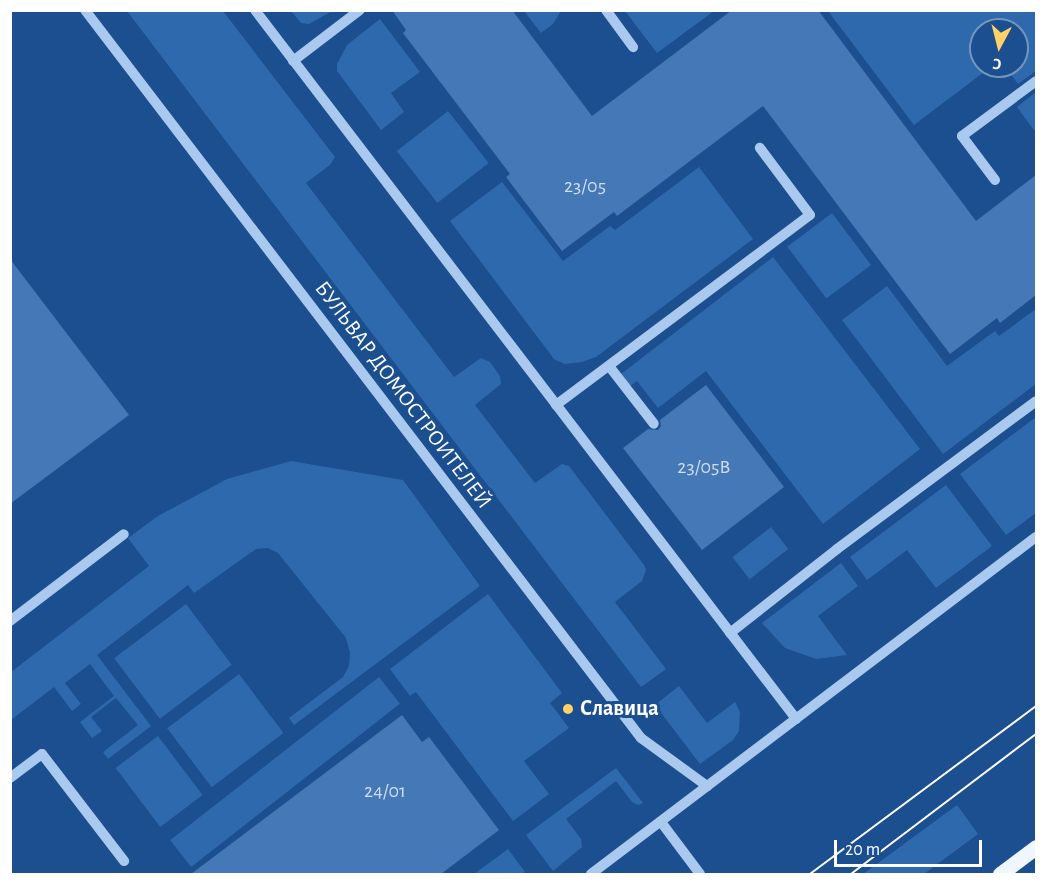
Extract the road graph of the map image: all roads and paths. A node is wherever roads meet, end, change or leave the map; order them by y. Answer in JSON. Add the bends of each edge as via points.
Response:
{"nodes":[{"id":1,"x":85,"y":10,"type":"edge"},
{"id":2,"x":255,"y":10,"type":"edge"},
{"id":3,"x":360,"y":10,"type":"edge"},
{"id":4,"x":606,"y":10,"type":"edge"},
{"id":5,"x":633,"y":47,"type":"dead end"},
{"id":6,"x":293,"y":61,"type":"junction"},
{"id":7,"x":1036,"y":81,"type":"edge"},
{"id":8,"x":760,"y":148,"type":"dead end"},
{"id":9,"x":994,"y":180,"type":"dead end"},
{"id":10,"x":609,"y":366,"type":"junction"},
{"id":11,"x":1036,"y":401,"type":"edge"},
{"id":12,"x":556,"y":405,"type":"junction"},
{"id":13,"x":654,"y":424,"type":"dead end"},
{"id":14,"x":124,"y":534,"type":"dead end"},
{"id":15,"x":1036,"y":537,"type":"edge"},
{"id":16,"x":10,"y":621,"type":"edge"},
{"id":17,"x":730,"y":633,"type":"junction"},
{"id":18,"x":796,"y":719,"type":"junction"},
{"id":19,"x":10,"y":778,"type":"edge"},
{"id":20,"x":707,"y":786,"type":"junction"},
{"id":21,"x":661,"y":822,"type":"junction"},
{"id":22,"x":1036,"y":847,"type":"edge"},
{"id":23,"x":124,"y":861,"type":"dead end"},
{"id":24,"x":591,"y":874,"type":"edge"},
{"id":25,"x":700,"y":874,"type":"edge"},
{"id":26,"x":1000,"y":874,"type":"edge"}],
"edges":[{"from":1,"to":20,"type":"street","name":"БУЛЬВАР ДОМОСТРОИТЕЛЕЙ","via":[[640,738]]},
{"from":2,"to":6,"type":"street"},
{"from":3,"to":6,"type":"street"},
{"from":4,"to":5,"type":"street"},
{"from":6,"to":12,"type":"street"},
{"from":7,"to":9,"type":"street","via":[[962,136]]},
{"from":8,"to":10,"type":"street","via":[[810,215]]},
{"from":10,"to":12,"type":"street"},
{"from":10,"to":13,"type":"street"},
{"from":11,"to":17,"type":"street"},
{"from":12,"to":17,"type":"street"},
{"from":14,"to":16,"type":"street"},
{"from":15,"to":18,"type":"street"},
{"from":17,"to":18,"type":"street"},
{"from":18,"to":20,"type":"street"},
{"from":19,"to":23,"type":"street","via":[[42,754]]},
{"from":20,"to":21,"type":"street"},
{"from":21,"to":24,"type":"street"},
{"from":21,"to":25,"type":"street"},
{"from":22,"to":26,"type":"main road"}]}
